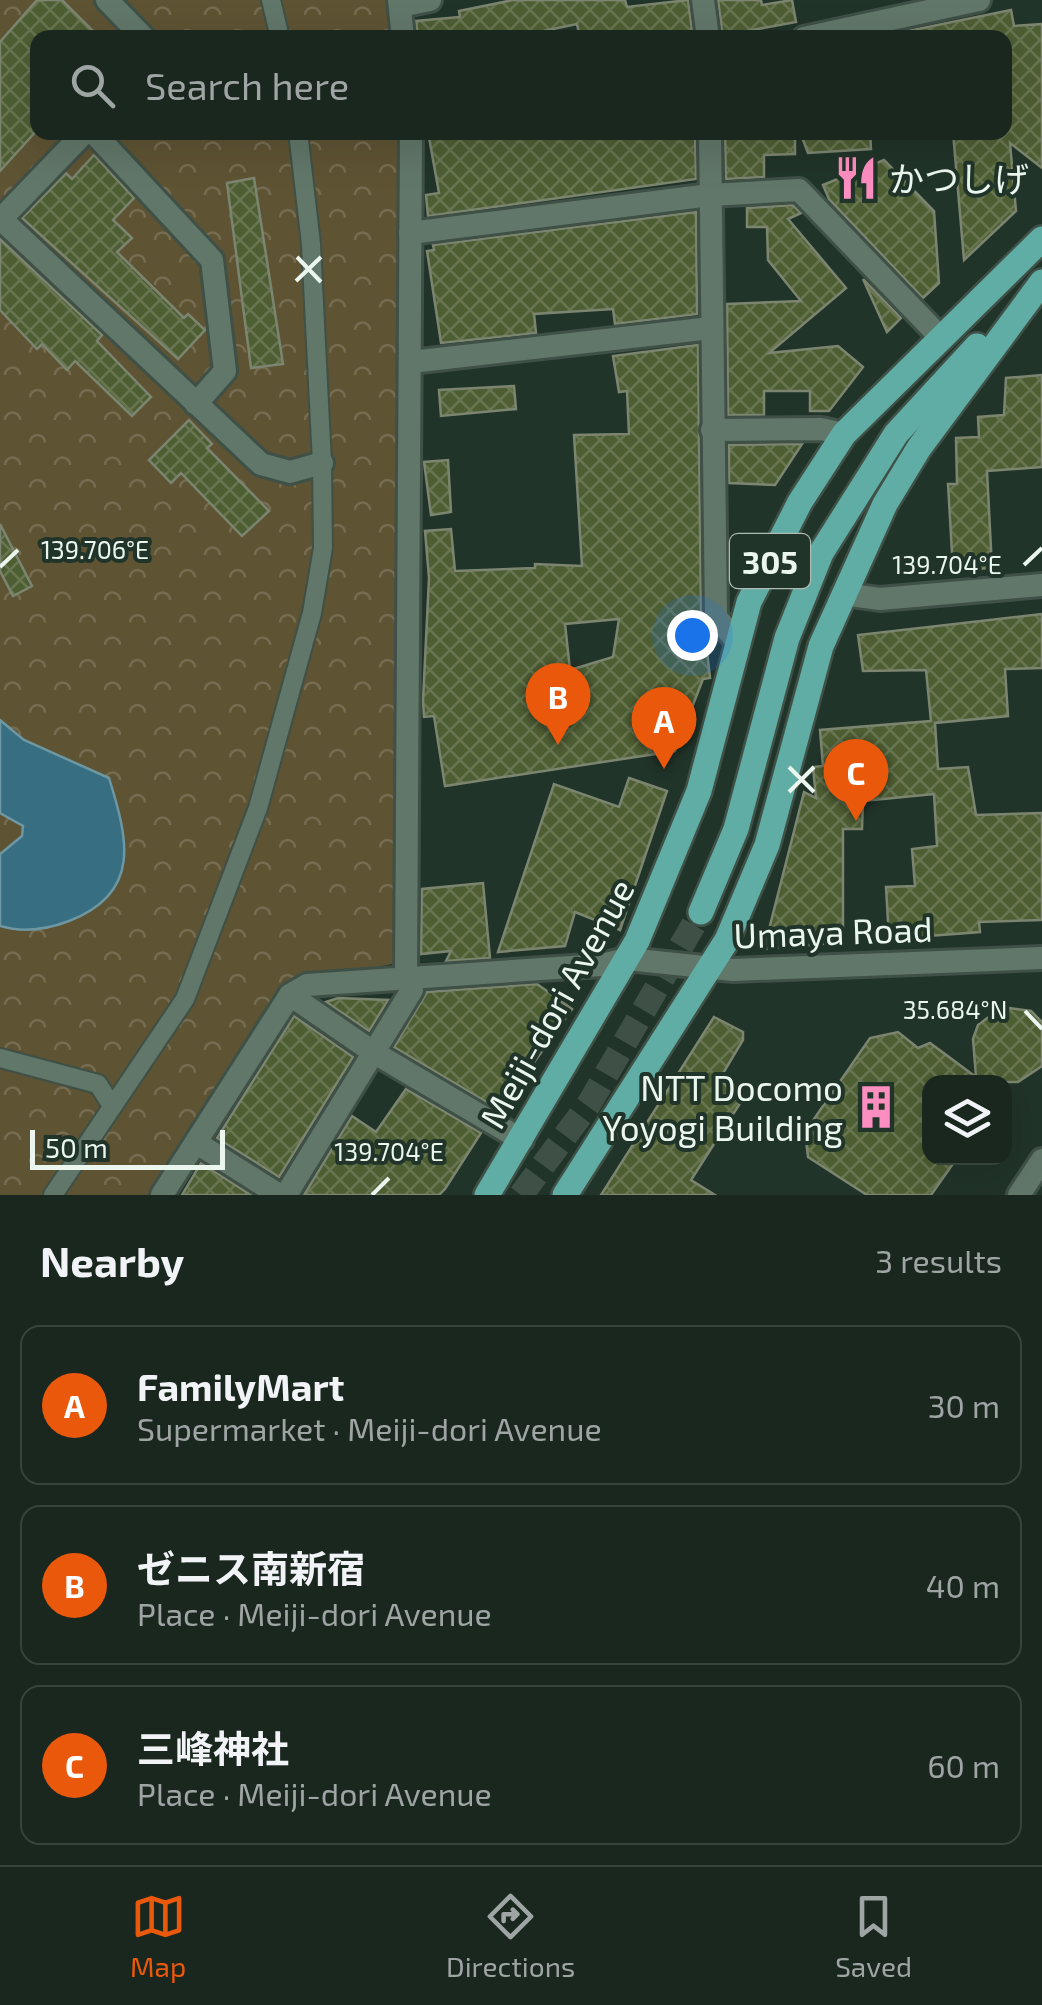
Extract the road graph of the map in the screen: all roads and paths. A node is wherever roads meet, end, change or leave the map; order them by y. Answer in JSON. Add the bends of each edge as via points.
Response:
{"nodes":[{"id":1,"x":107,"y":0,"type":"edge"},
{"id":2,"x":271,"y":0,"type":"edge"},
{"id":3,"x":430,"y":0,"type":"edge"},
{"id":4,"x":704,"y":0,"type":"edge"},
{"id":5,"x":980,"y":0,"type":"edge"},
{"id":6,"x":400,"y":3,"type":"edge"},
{"id":7,"x":136,"y":30,"type":"edge"},
{"id":8,"x":278,"y":30,"type":"edge"},
{"id":9,"x":402,"y":30,"type":"edge"},
{"id":10,"x":707,"y":30,"type":"edge"},
{"id":11,"x":841,"y":30,"type":"edge"},
{"id":12,"x":77,"y":140,"type":"edge"},
{"id":13,"x":100,"y":140,"type":"edge"},
{"id":14,"x":299,"y":140,"type":"edge"},
{"id":15,"x":410,"y":140,"type":"edge"},
{"id":16,"x":710,"y":140,"type":"edge"},
{"id":17,"x":710,"y":195,"type":"junction"},
{"id":18,"x":410,"y":233,"type":"junction"},
{"id":19,"x":1042,"y":239,"type":"edge"},
{"id":20,"x":1036,"y":288,"type":"edge"},
{"id":21,"x":711,"y":328,"type":"junction"},
{"id":22,"x":942,"y":339,"type":"junction"},
{"id":23,"x":411,"y":362,"type":"junction"},
{"id":24,"x":196,"y":404,"type":"junction"},
{"id":25,"x":712,"y":430,"type":"junction"},
{"id":26,"x":844,"y":434,"type":"junction"},
{"id":27,"x":322,"y":463,"type":"junction"},
{"id":28,"x":1042,"y":586,"type":"edge"},
{"id":29,"x":843,"y":594,"type":"junction"},
{"id":30,"x":738,"y":643,"type":"junction"},
{"id":31,"x":701,"y":912,"type":"tunnel mouth"},
{"id":32,"x":1042,"y":958,"type":"edge"},
{"id":33,"x":627,"y":959,"type":"junction"},
{"id":34,"x":711,"y":969,"type":"junction"},
{"id":35,"x":406,"y":977,"type":"junction"},
{"id":36,"x":290,"y":996,"type":"junction"},
{"id":37,"x":373,"y":1052,"type":"junction"},
{"id":38,"x":0,"y":1058,"type":"edge"},
{"id":39,"x":112,"y":1106,"type":"junction"},
{"id":40,"x":522,"y":1140,"type":"junction"},
{"id":41,"x":197,"y":1143,"type":"junction"},
{"id":42,"x":1042,"y":1160,"type":"edge"},
{"id":43,"x":53,"y":1195,"type":"edge"},
{"id":44,"x":162,"y":1195,"type":"edge"},
{"id":45,"x":283,"y":1195,"type":"edge"},
{"id":46,"x":487,"y":1195,"type":"edge"},
{"id":47,"x":565,"y":1195,"type":"edge"},
{"id":48,"x":1018,"y":1195,"type":"edge"}],
"edges":[{"from":1,"to":7,"type":"street"},
{"from":2,"to":8,"type":"street"},
{"from":3,"to":6,"type":"street"},
{"from":4,"to":10,"type":"street"},
{"from":5,"to":11,"type":"street"},
{"from":6,"to":9,"type":"street"},
{"from":12,"to":24,"type":"street","via":[[1,219]]},
{"from":13,"to":24,"type":"street","via":[[212,260],[226,371]]},
{"from":14,"to":27,"type":"street"},
{"from":15,"to":18,"type":"street"},
{"from":16,"to":17,"type":"street"},
{"from":17,"to":18,"type":"street"},
{"from":17,"to":21,"type":"street"},
{"from":17,"to":22,"type":"street","via":[[798,190]]},
{"from":18,"to":23,"type":"street"},
{"from":19,"to":22,"type":"main road","name":"Meiji-dori Avenue","number":"305"},
{"from":20,"to":29,"type":"main road","number":"305","via":[[919,448]]},
{"from":20,"to":31,"type":"main road","number":"305","via":[[896,434],[822,553],[787,638],[736,829]]},
{"from":21,"to":23,"type":"street"},
{"from":21,"to":25,"type":"street"},
{"from":22,"to":26,"type":"main road","name":"Meiji-dori Avenue","number":"305"},
{"from":23,"to":35,"type":"street"},
{"from":24,"to":27,"type":"street","via":[[262,464],[290,472]]},
{"from":25,"to":26,"type":"street"},
{"from":25,"to":30,"type":"street","via":[[716,616]]},
{"from":26,"to":30,"type":"main road","name":"Meiji-dori Avenue","number":"305","via":[[784,530]]},
{"from":27,"to":39,"type":"street","via":[[322,548],[312,614],[258,808],[185,998]]},
{"from":28,"to":29,"type":"street","via":[[880,600]]},
{"from":29,"to":34,"type":"main road","number":"305","via":[[806,690],[767,845]]},
{"from":30,"to":33,"type":"main road","name":"Meiji-dori Avenue","number":"305","via":[[699,791]]},
{"from":32,"to":34,"type":"street","name":"Umaya Road"},
{"from":33,"to":34,"type":"street","name":"Umaya Road"},
{"from":33,"to":35,"type":"street","name":"Umaya Road"},
{"from":33,"to":40,"type":"main road","name":"Meiji-dori Avenue","number":"305"},
{"from":34,"to":47,"type":"main road","number":"305"},
{"from":35,"to":36,"type":"street","name":"Umaya Road","via":[[307,985]]},
{"from":35,"to":37,"type":"street","via":[[412,990]]},
{"from":36,"to":37,"type":"street"},
{"from":36,"to":41,"type":"street"},
{"from":37,"to":40,"type":"street"},
{"from":37,"to":45,"type":"street"},
{"from":38,"to":39,"type":"street","via":[[98,1084]]},
{"from":39,"to":43,"type":"street"},
{"from":40,"to":46,"type":"main road","name":"Meiji-dori Avenue","number":"305"},
{"from":41,"to":44,"type":"street"},
{"from":41,"to":45,"type":"street"},
{"from":42,"to":48,"type":"street"}]}
